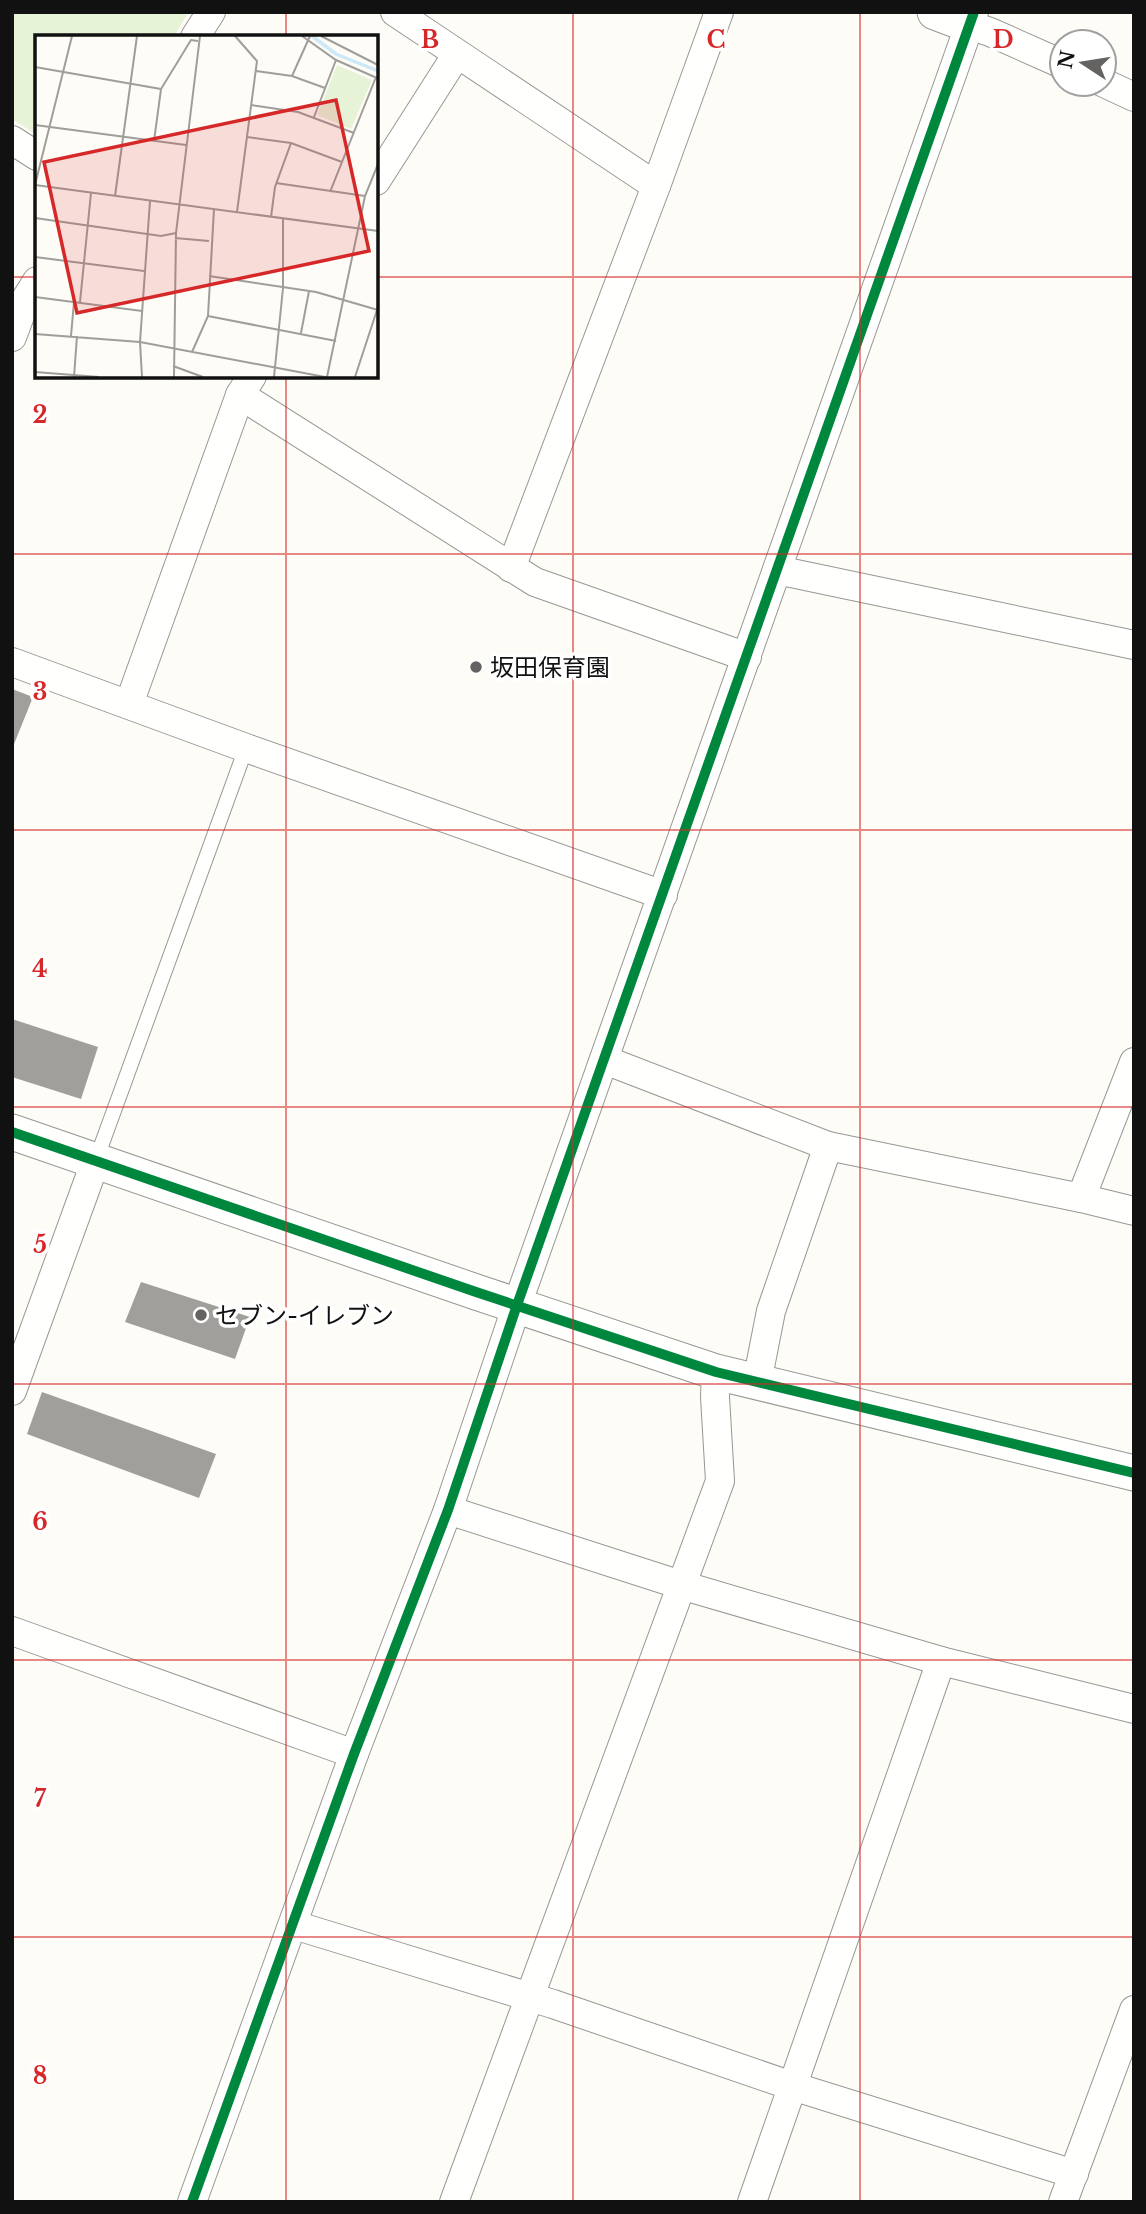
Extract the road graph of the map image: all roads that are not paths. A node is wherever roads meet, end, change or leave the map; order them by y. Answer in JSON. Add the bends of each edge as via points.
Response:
{"nodes":[{"id":1,"x":211,"y":12,"type":"edge"},
{"id":2,"x":395,"y":12,"type":"edge"},
{"id":3,"x":719,"y":12,"type":"edge"},
{"id":4,"x":935,"y":12,"type":"edge"},
{"id":5,"x":972,"y":19,"type":"edge"},
{"id":6,"x":196,"y":35,"type":"edge"},
{"id":7,"x":457,"y":54,"type":"junction"},
{"id":8,"x":1048,"y":58,"type":"edge"},
{"id":9,"x":1118,"y":90,"type":"edge"},
{"id":10,"x":1134,"y":97,"type":"edge"},
{"id":11,"x":12,"y":140,"type":"edge"},
{"id":12,"x":35,"y":155,"type":"edge"},
{"id":13,"x":378,"y":178,"type":"edge"},
{"id":14,"x":656,"y":186,"type":"junction"},
{"id":15,"x":35,"y":284,"type":"edge"},
{"id":16,"x":12,"y":337,"type":"edge"},
{"id":17,"x":246,"y":385,"type":"edge"},
{"id":18,"x":510,"y":568,"type":"junction"},
{"id":19,"x":777,"y":570,"type":"junction"},
{"id":20,"x":1134,"y":645,"type":"edge"},
{"id":21,"x":747,"y":657,"type":"junction"},
{"id":22,"x":12,"y":662,"type":"edge"},
{"id":23,"x":128,"y":704,"type":"junction"},
{"id":24,"x":246,"y":748,"type":"junction"},
{"id":25,"x":663,"y":895,"type":"junction"},
{"id":26,"x":605,"y":1059,"type":"junction"},
{"id":27,"x":1134,"y":1062,"type":"edge"},
{"id":28,"x":12,"y":1132,"type":"edge"},
{"id":29,"x":828,"y":1146,"type":"junction"},
{"id":30,"x":96,"y":1160,"type":"junction"},
{"id":31,"x":1082,"y":1198,"type":"junction"},
{"id":32,"x":1134,"y":1211,"type":"edge"},
{"id":33,"x":517,"y":1306,"type":"junction"},
{"id":34,"x":716,"y":1372,"type":"junction"},
{"id":35,"x":757,"y":1382,"type":"junction"},
{"id":36,"x":13,"y":1388,"type":"edge"},
{"id":37,"x":1134,"y":1473,"type":"edge"},
{"id":38,"x":448,"y":1510,"type":"junction"},
{"id":39,"x":681,"y":1585,"type":"junction"},
{"id":40,"x":12,"y":1630,"type":"edge"},
{"id":41,"x":941,"y":1661,"type":"junction"},
{"id":42,"x":1134,"y":1709,"type":"edge"},
{"id":43,"x":354,"y":1754,"type":"junction"},
{"id":44,"x":294,"y":1924,"type":"junction"},
{"id":45,"x":528,"y":1997,"type":"junction"},
{"id":46,"x":1134,"y":2010,"type":"edge"},
{"id":47,"x":792,"y":2086,"type":"junction"},
{"id":48,"x":1074,"y":2174,"type":"junction"},
{"id":49,"x":192,"y":2202,"type":"edge"},
{"id":50,"x":454,"y":2202,"type":"edge"},
{"id":51,"x":752,"y":2202,"type":"edge"},
{"id":52,"x":1063,"y":2202,"type":"edge"}],
"edges":[{"from":1,"to":6,"type":"street"},
{"from":2,"to":7,"type":"street"},
{"from":3,"to":14,"type":"street"},
{"from":4,"to":5,"type":"street"},
{"from":5,"to":8,"type":"street"},
{"from":5,"to":19,"type":"street"},
{"from":7,"to":13,"type":"street"},
{"from":7,"to":14,"type":"street"},
{"from":9,"to":10,"type":"street"},
{"from":11,"to":12,"type":"street"},
{"from":14,"to":18,"type":"street"},
{"from":15,"to":16,"type":"street"},
{"from":17,"to":18,"type":"street"},
{"from":17,"to":23,"type":"street"},
{"from":18,"to":21,"type":"street","via":[[535,582]]},
{"from":19,"to":20,"type":"street"},
{"from":19,"to":21,"type":"street"},
{"from":21,"to":25,"type":"street"},
{"from":22,"to":23,"type":"street"},
{"from":23,"to":24,"type":"street"},
{"from":24,"to":25,"type":"street"},
{"from":24,"to":30,"type":"lane"},
{"from":25,"to":26,"type":"street"},
{"from":26,"to":29,"type":"street"},
{"from":26,"to":33,"type":"street"},
{"from":27,"to":31,"type":"street"},
{"from":28,"to":30,"type":"street"},
{"from":29,"to":31,"type":"street"},
{"from":29,"to":35,"type":"street","via":[[771,1311]]},
{"from":30,"to":33,"type":"street"},
{"from":30,"to":36,"type":"street"},
{"from":31,"to":32,"type":"street"},
{"from":33,"to":34,"type":"street"},
{"from":33,"to":38,"type":"street"},
{"from":34,"to":35,"type":"street"},
{"from":34,"to":39,"type":"street","via":[[720,1481]]},
{"from":35,"to":37,"type":"street"},
{"from":38,"to":39,"type":"street"},
{"from":38,"to":43,"type":"street"},
{"from":39,"to":41,"type":"street"},
{"from":39,"to":45,"type":"street"},
{"from":40,"to":43,"type":"street"},
{"from":41,"to":42,"type":"street"},
{"from":41,"to":47,"type":"street"},
{"from":43,"to":44,"type":"street"},
{"from":44,"to":45,"type":"street"},
{"from":44,"to":49,"type":"street"},
{"from":45,"to":47,"type":"street"},
{"from":45,"to":50,"type":"street"},
{"from":46,"to":48,"type":"street"},
{"from":47,"to":48,"type":"street"},
{"from":47,"to":51,"type":"street"},
{"from":48,"to":52,"type":"street"}]}
